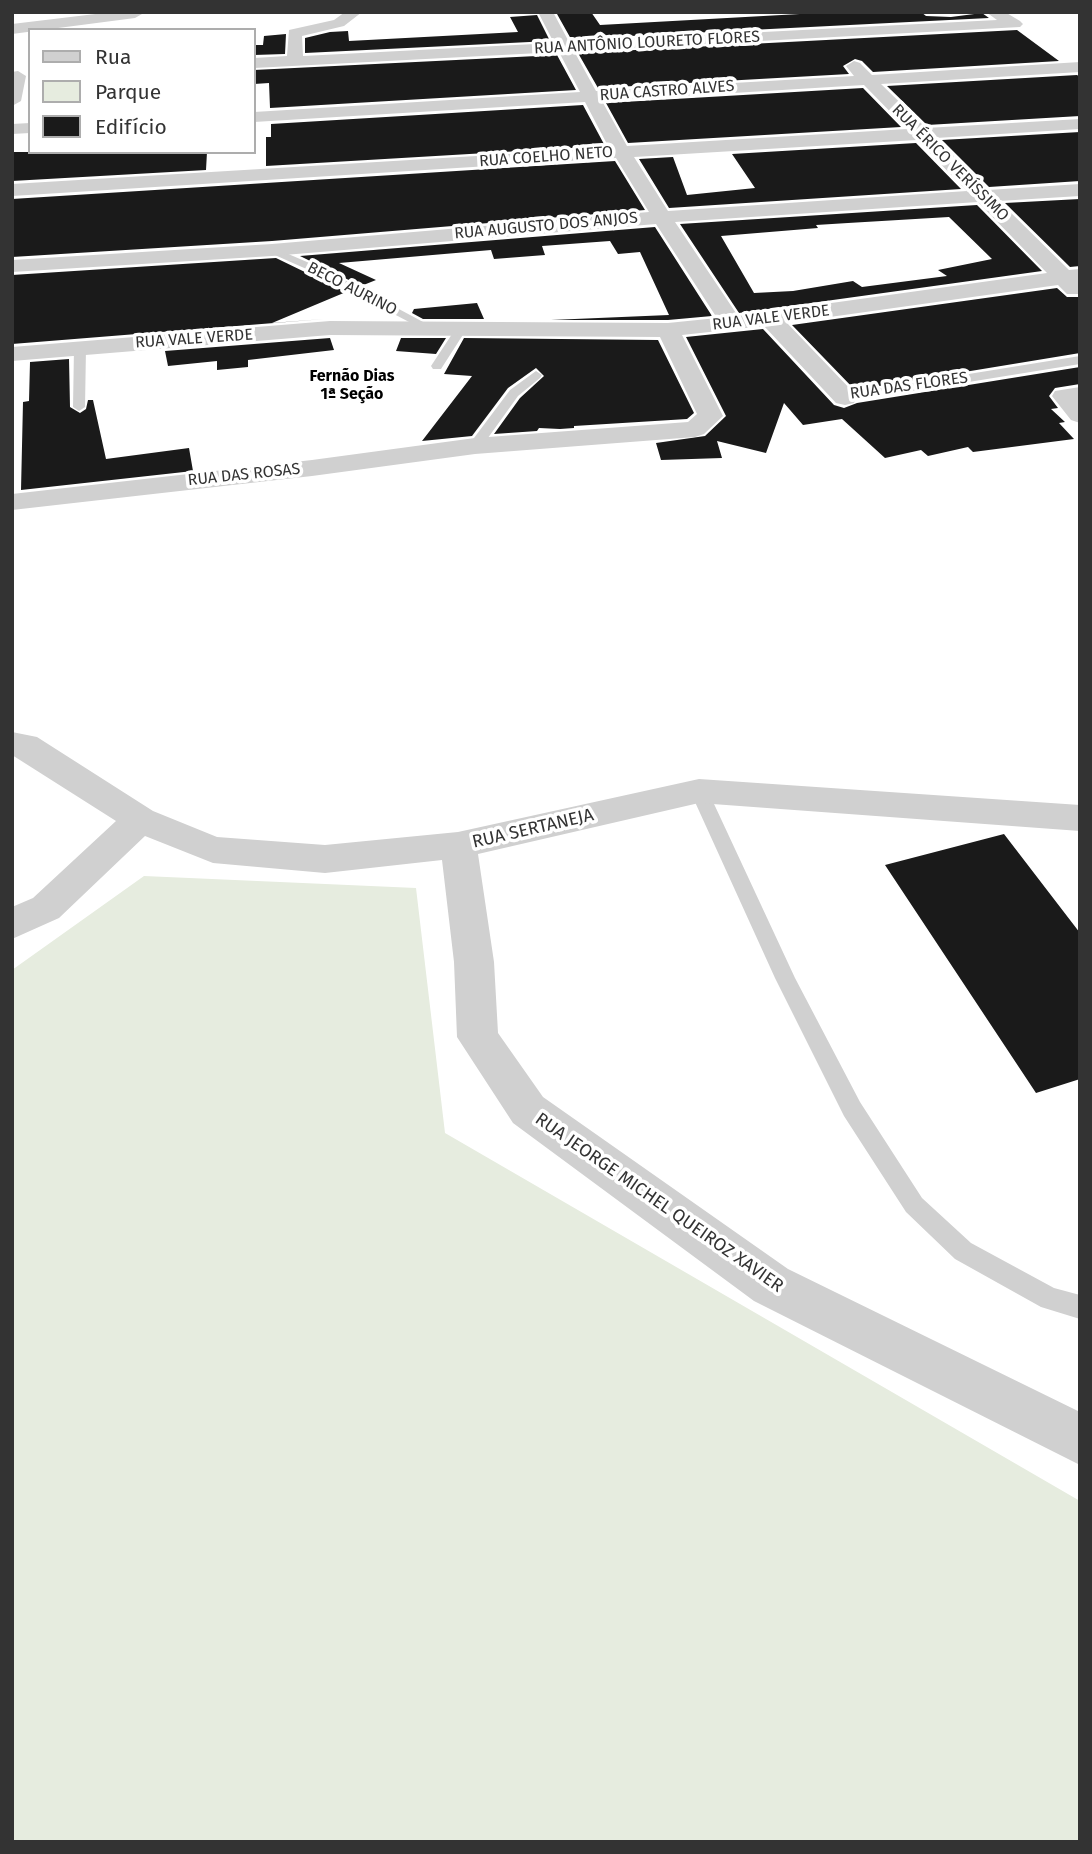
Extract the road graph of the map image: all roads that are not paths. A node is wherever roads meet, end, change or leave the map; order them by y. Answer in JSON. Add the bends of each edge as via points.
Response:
{"nodes":[{"id":1,"x":355,"y":12,"type":"edge"},
{"id":2,"x":545,"y":12,"type":"edge"},
{"id":3,"x":993,"y":12,"type":"edge"},
{"id":4,"x":135,"y":14,"type":"dead end"},
{"id":5,"x":82,"y":17,"type":"edge"},
{"id":6,"x":12,"y":29,"type":"edge"},
{"id":7,"x":822,"y":32,"type":"junction"},
{"id":8,"x":565,"y":48,"type":"junction"},
{"id":9,"x":1059,"y":52,"type":"dead end"},
{"id":10,"x":295,"y":61,"type":"junction"},
{"id":11,"x":256,"y":63,"type":"edge"},
{"id":12,"x":1080,"y":67,"type":"edge"},
{"id":13,"x":20,"y":76,"type":"edge"},
{"id":14,"x":865,"y":79,"type":"junction"},
{"id":15,"x":591,"y":95,"type":"junction"},
{"id":16,"x":12,"y":101,"type":"edge"},
{"id":17,"x":307,"y":114,"type":"junction"},
{"id":18,"x":256,"y":117,"type":"edge"},
{"id":19,"x":1080,"y":124,"type":"edge"},
{"id":20,"x":922,"y":134,"type":"junction"},
{"id":21,"x":621,"y":152,"type":"junction"},
{"id":22,"x":319,"y":172,"type":"junction"},
{"id":23,"x":12,"y":190,"type":"edge"},
{"id":24,"x":1080,"y":190,"type":"edge"},
{"id":25,"x":986,"y":197,"type":"junction"},
{"id":26,"x":663,"y":216,"type":"junction"},
{"id":27,"x":272,"y":250,"type":"junction"},
{"id":28,"x":12,"y":266,"type":"edge"},
{"id":29,"x":1071,"y":276,"type":"edge"},
{"id":30,"x":1080,"y":292,"type":"edge"},
{"id":31,"x":770,"y":319,"type":"junction"},
{"id":32,"x":732,"y":323,"type":"junction"},
{"id":33,"x":432,"y":330,"type":"junction"},
{"id":34,"x":460,"y":330,"type":"junction"},
{"id":35,"x":668,"y":330,"type":"junction"},
{"id":36,"x":80,"y":348,"type":"junction"},
{"id":37,"x":12,"y":354,"type":"edge"},
{"id":38,"x":1080,"y":360,"type":"edge"},
{"id":39,"x":437,"y":366,"type":"dead end"},
{"id":40,"x":536,"y":375,"type":"dead end"},
{"id":41,"x":1080,"y":394,"type":"edge"},
{"id":42,"x":845,"y":398,"type":"joint"},
{"id":43,"x":79,"y":407,"type":"dead end"},
{"id":44,"x":1080,"y":415,"type":"edge"},
{"id":45,"x":475,"y":446,"type":"junction"},
{"id":46,"x":12,"y":502,"type":"edge"},
{"id":47,"x":12,"y":743,"type":"edge"},
{"id":48,"x":699,"y":791,"type":"junction"},
{"id":49,"x":1080,"y":818,"type":"edge"},
{"id":50,"x":140,"y":820,"type":"junction"},
{"id":51,"x":458,"y":845,"type":"junction"},
{"id":52,"x":12,"y":924,"type":"edge"},
{"id":53,"x":1080,"y":1307,"type":"edge"},
{"id":54,"x":1080,"y":1439,"type":"edge"}],
"edges":[{"from":1,"to":10,"type":"street","via":[[339,23],[294,33]]},
{"from":2,"to":8,"type":"street"},
{"from":3,"to":7,"type":"street","name":"RUA ANTÔNIO LOURETO FLORES","via":[[1021,27]]},
{"from":4,"to":5,"type":"street"},
{"from":5,"to":6,"type":"street"},
{"from":7,"to":8,"type":"street","name":"RUA ANTÔNIO LOURETO FLORES"},
{"from":7,"to":14,"type":"street","name":"RUA ÉRICO VERÍSSIMO"},
{"from":8,"to":10,"type":"street","name":"RUA ANTÔNIO LOURETO FLORES"},
{"from":8,"to":15,"type":"street"},
{"from":9,"to":12,"type":"street"},
{"from":10,"to":11,"type":"street","name":"RUA ANTÔNIO LOURETO FLORES"},
{"from":12,"to":14,"type":"street","name":"RUA CASTRO ALVES"},
{"from":13,"to":16,"type":"street"},
{"from":14,"to":15,"type":"street","name":"RUA CASTRO ALVES"},
{"from":14,"to":20,"type":"street","name":"RUA ÉRICO VERÍSSIMO"},
{"from":15,"to":17,"type":"street","name":"RUA CASTRO ALVES"},
{"from":15,"to":21,"type":"street"},
{"from":17,"to":18,"type":"street","name":"RUA CASTRO ALVES"},
{"from":17,"to":22,"type":"street"},
{"from":19,"to":20,"type":"street","name":"RUA COELHO NETO"},
{"from":20,"to":21,"type":"street","name":"RUA COELHO NETO"},
{"from":20,"to":25,"type":"street","name":"RUA ÉRICO VERÍSSIMO"},
{"from":21,"to":22,"type":"street","name":"RUA COELHO NETO"},
{"from":21,"to":26,"type":"street"},
{"from":22,"to":23,"type":"street","name":"RUA COELHO NETO"},
{"from":24,"to":25,"type":"street","name":"RUA AUGUSTO DOS ANJOS"},
{"from":25,"to":26,"type":"street","name":"RUA AUGUSTO DOS ANJOS"},
{"from":25,"to":29,"type":"street","name":"RUA ÉRICO VERÍSSIMO"},
{"from":26,"to":27,"type":"street","name":"RUA AUGUSTO DOS ANJOS"},
{"from":26,"to":32,"type":"street"},
{"from":27,"to":28,"type":"street","name":"RUA AUGUSTO DOS ANJOS"},
{"from":27,"to":33,"type":"lane","name":"BECO AURINO"},
{"from":29,"to":30,"type":"street","name":"RUA ÉRICO VERÍSSIMO"},
{"from":29,"to":31,"type":"street","name":"RUA VALE VERDE"},
{"from":31,"to":32,"type":"street","name":"RUA VALE VERDE"},
{"from":31,"to":42,"type":"street","name":"RUA DAS FLORES"},
{"from":32,"to":35,"type":"street","name":"RUA VALE VERDE"},
{"from":33,"to":34,"type":"street","name":"RUA VALE VERDE"},
{"from":33,"to":36,"type":"street","name":"RUA VALE VERDE","via":[[330,328]]},
{"from":34,"to":35,"type":"street","name":"RUA VALE VERDE"},
{"from":34,"to":39,"type":"lane"},
{"from":35,"to":45,"type":"street","name":"RUA DAS ROSAS","via":[[710,416],[695,429]]},
{"from":36,"to":37,"type":"street","name":"RUA VALE VERDE"},
{"from":36,"to":43,"type":"lane"},
{"from":38,"to":42,"type":"lane","name":"RUA DAS FLORES"},
{"from":40,"to":45,"type":"lane","via":[[514,393]]},
{"from":41,"to":44,"type":"street","via":[[1064,396]]},
{"from":45,"to":46,"type":"street","name":"RUA DAS ROSAS"},
{"from":47,"to":50,"type":"street","name":"RUA SERTANEJA","via":[[25,745]]},
{"from":48,"to":49,"type":"street","name":"RUA SERTANEJA"},
{"from":48,"to":51,"type":"street","name":"RUA SERTANEJA"},
{"from":48,"to":53,"type":"lane","via":[[785,978],[852,1109],[914,1205],[963,1251],[1050,1299]]},
{"from":50,"to":51,"type":"street","name":"RUA SERTANEJA","via":[[213,850],[326,859]]},
{"from":50,"to":52,"type":"street","via":[[46,908]]},
{"from":51,"to":54,"type":"street","name":"RUA JEORGE MICHEL QUEIROZ XAVIER","via":[[474,962],[478,1037],[527,1110],[771,1285]]}]}
